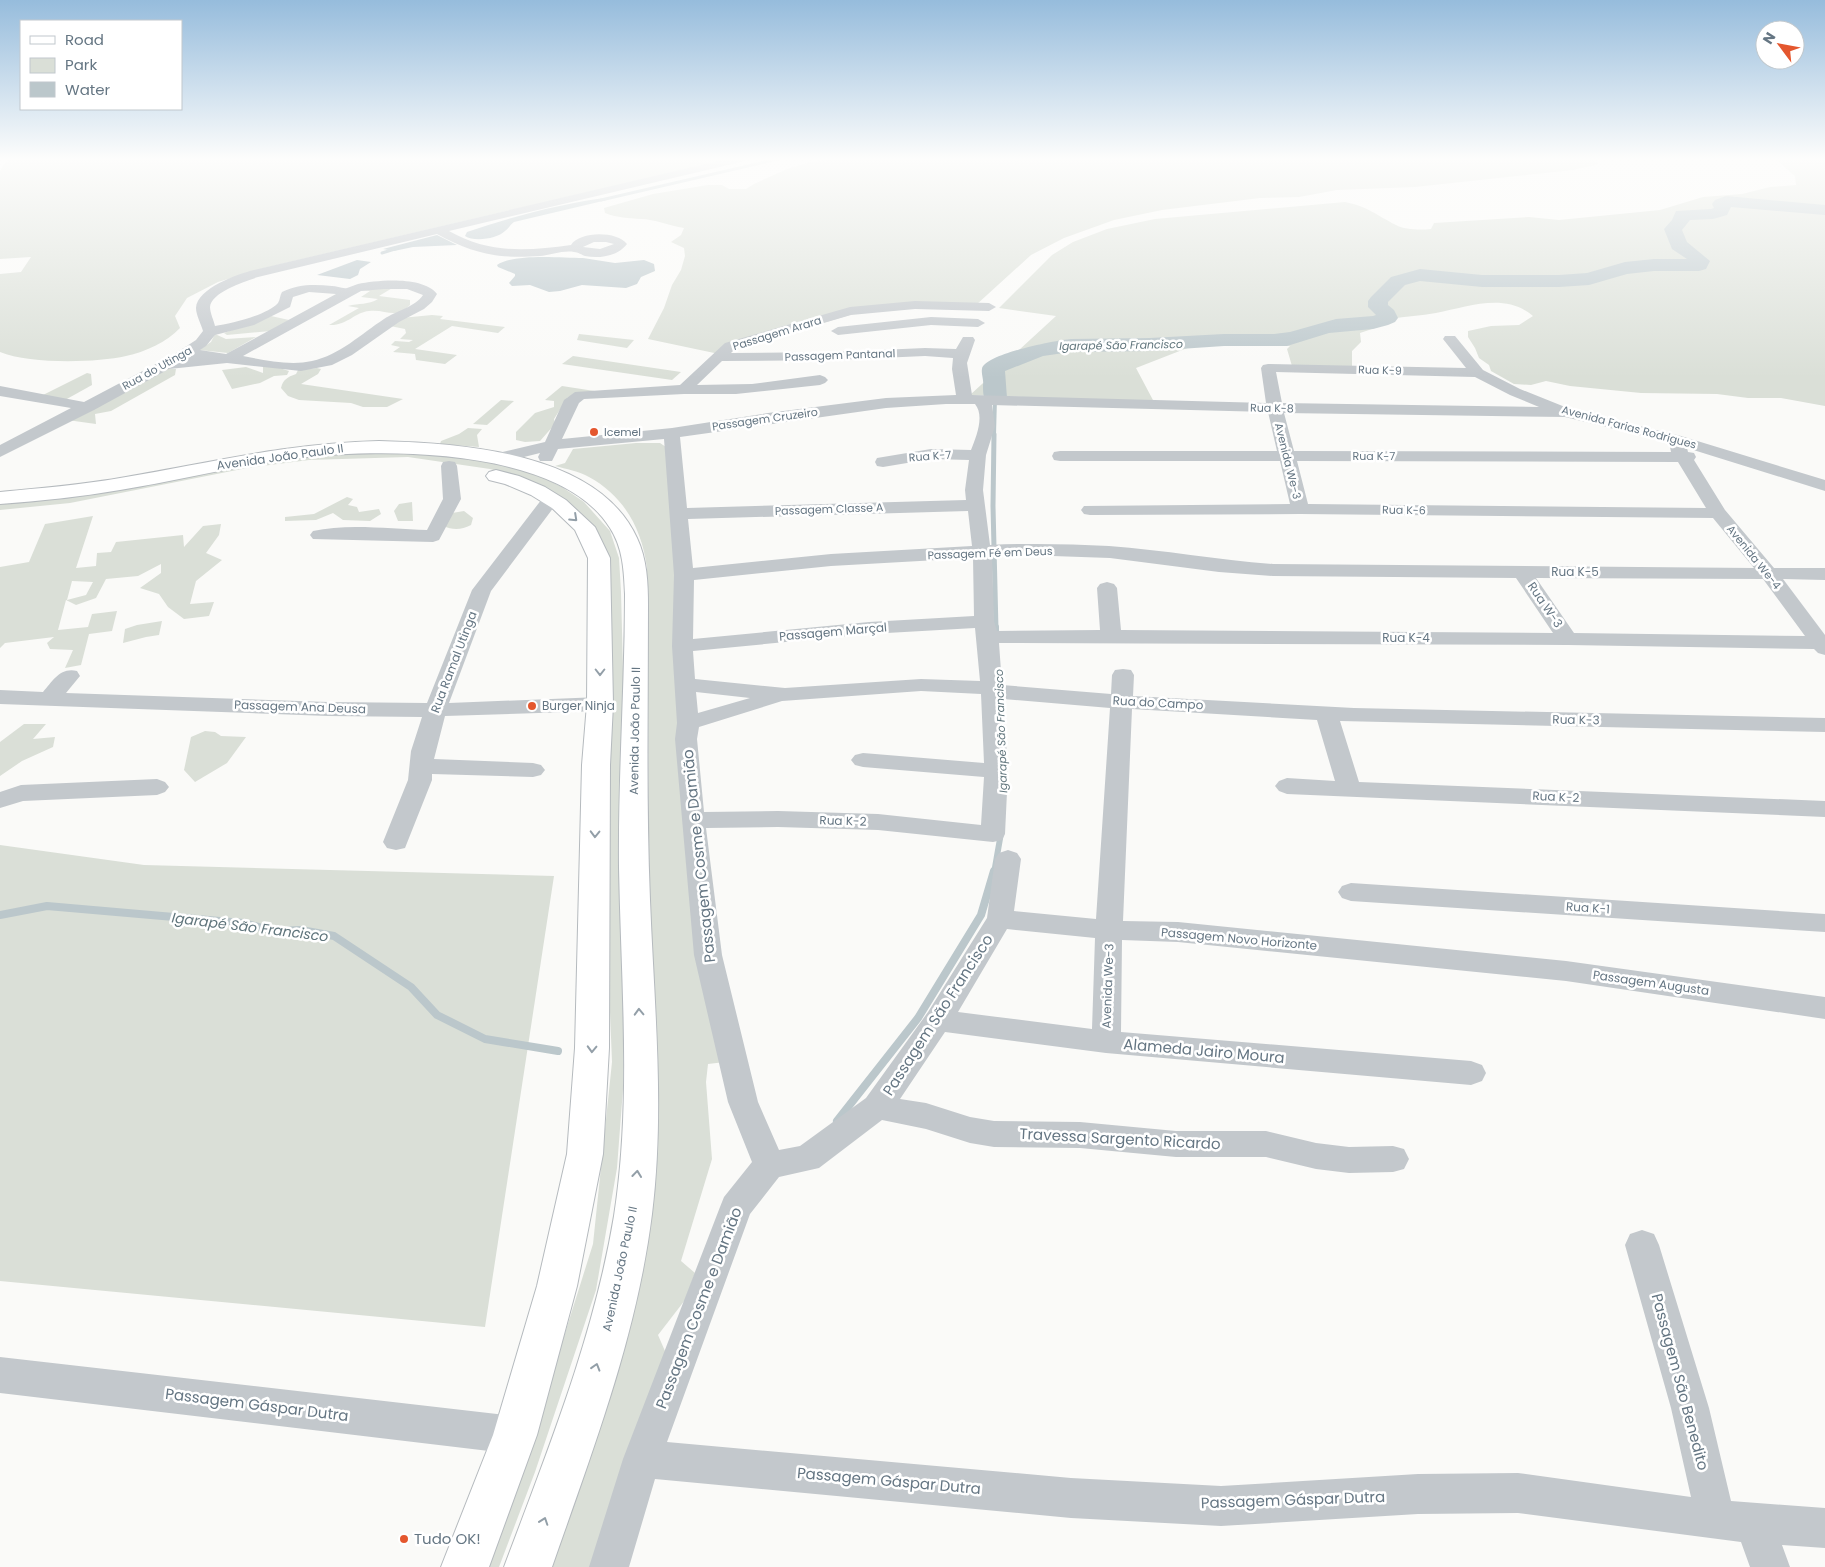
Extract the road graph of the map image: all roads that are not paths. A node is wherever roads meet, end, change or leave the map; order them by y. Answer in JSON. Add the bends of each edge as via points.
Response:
{"nodes":[{"id":1,"x":440,"y":231,"type":"joint"},
{"id":2,"x":576,"y":248,"type":"dead end"},
{"id":3,"x":349,"y":292,"type":"junction"},
{"id":4,"x":271,"y":313,"type":"junction"},
{"id":5,"x":303,"y":317,"type":"junction"},
{"id":6,"x":978,"y":323,"type":"junction"},
{"id":7,"x":838,"y":331,"type":"dead end"},
{"id":8,"x":210,"y":332,"type":"junction"},
{"id":9,"x":1450,"y":339,"type":"dead end"},
{"id":10,"x":187,"y":352,"type":"junction"},
{"id":11,"x":960,"y":354,"type":"junction"},
{"id":12,"x":719,"y":357,"type":"junction"},
{"id":13,"x":229,"y":358,"type":"junction"},
{"id":14,"x":163,"y":366,"type":"junction"},
{"id":15,"x":1282,"y":367,"type":"joint"},
{"id":16,"x":1478,"y":373,"type":"junction"},
{"id":17,"x":820,"y":380,"type":"dead end"},
{"id":18,"x":684,"y":388,"type":"junction"},
{"id":19,"x":0,"y":392,"type":"edge"},
{"id":20,"x":983,"y":400,"type":"junction"},
{"id":21,"x":88,"y":407,"type":"junction"},
{"id":22,"x":1275,"y":408,"type":"junction"},
{"id":23,"x":1565,"y":412,"type":"junction"},
{"id":24,"x":672,"y":433,"type":"junction"},
{"id":25,"x":1675,"y":439,"type":"junction"},
{"id":26,"x":552,"y":445,"type":"junction"},
{"id":27,"x":1708,"y":449,"type":"junction"},
{"id":28,"x":0,"y":452,"type":"edge"},
{"id":29,"x":978,"y":455,"type":"junction"},
{"id":30,"x":1060,"y":456,"type":"dead end"},
{"id":31,"x":1288,"y":456,"type":"junction"},
{"id":32,"x":500,"y":458,"type":"junction"},
{"id":33,"x":1686,"y":458,"type":"junction"},
{"id":34,"x":883,"y":462,"type":"dead end"},
{"id":35,"x":449,"y":466,"type":"junction"},
{"id":36,"x":541,"y":471,"type":"junction"},
{"id":37,"x":1825,"y":486,"type":"edge"},
{"id":38,"x":0,"y":498,"type":"edge"},
{"id":39,"x":551,"y":500,"type":"junction"},
{"id":40,"x":978,"y":505,"type":"junction"},
{"id":41,"x":1300,"y":509,"type":"junction"},
{"id":42,"x":1090,"y":510,"type":"dead end"},
{"id":43,"x":0,"y":512,"type":"edge"},
{"id":44,"x":1718,"y":513,"type":"junction"},
{"id":45,"x":680,"y":514,"type":"junction"},
{"id":46,"x":319,"y":535,"type":"dead end"},
{"id":47,"x":989,"y":552,"type":"junction"},
{"id":48,"x":1326,"y":571,"type":"joint"},
{"id":49,"x":1522,"y":572,"type":"junction"},
{"id":50,"x":1768,"y":573,"type":"junction"},
{"id":51,"x":1825,"y":574,"type":"edge"},
{"id":52,"x":684,"y":576,"type":"junction"},
{"id":53,"x":1107,"y":588,"type":"dead end"},
{"id":54,"x":991,"y":632,"type":"junction"},
{"id":55,"x":1111,"y":636,"type":"junction"},
{"id":56,"x":1568,"y":639,"type":"junction"},
{"id":57,"x":1824,"y":645,"type":"edge"},
{"id":58,"x":682,"y":646,"type":"junction"},
{"id":59,"x":1123,"y":675,"type":"dead end"},
{"id":60,"x":69,"y":676,"type":"dead end"},
{"id":61,"x":684,"y":684,"type":"junction"},
{"id":62,"x":995,"y":690,"type":"junction"},
{"id":63,"x":785,"y":694,"type":"junction"},
{"id":64,"x":0,"y":697,"type":"edge"},
{"id":65,"x":49,"y":699,"type":"junction"},
{"id":66,"x":1122,"y":702,"type":"junction"},
{"id":67,"x":600,"y":704,"type":"junction"},
{"id":68,"x":434,"y":710,"type":"junction"},
{"id":69,"x":1326,"y":714,"type":"junction"},
{"id":70,"x":688,"y":723,"type":"junction"},
{"id":71,"x":1825,"y":725,"type":"edge"},
{"id":72,"x":863,"y":760,"type":"dead end"},
{"id":73,"x":422,"y":766,"type":"junction"},
{"id":74,"x":533,"y":770,"type":"dead end"},
{"id":75,"x":996,"y":771,"type":"junction"},
{"id":76,"x":1288,"y":786,"type":"dead end"},
{"id":77,"x":157,"y":787,"type":"dead end"},
{"id":78,"x":1349,"y":788,"type":"junction"},
{"id":79,"x":0,"y":800,"type":"edge"},
{"id":80,"x":1825,"y":809,"type":"edge"},
{"id":81,"x":693,"y":820,"type":"junction"},
{"id":82,"x":396,"y":842,"type":"dead end"},
{"id":83,"x":1008,"y":859,"type":"dead end"},
{"id":84,"x":1351,"y":892,"type":"dead end"},
{"id":85,"x":1000,"y":920,"type":"junction"},
{"id":86,"x":1825,"y":923,"type":"edge"},
{"id":87,"x":1110,"y":930,"type":"junction"},
{"id":88,"x":1477,"y":962,"type":"joint"},
{"id":89,"x":1825,"y":1008,"type":"edge"},
{"id":90,"x":938,"y":1020,"type":"junction"},
{"id":91,"x":1106,"y":1042,"type":"junction"},
{"id":92,"x":1471,"y":1074,"type":"dead end"},
{"id":93,"x":877,"y":1107,"type":"junction"},
{"id":94,"x":1393,"y":1159,"type":"dead end"},
{"id":95,"x":769,"y":1166,"type":"junction"},
{"id":96,"x":1642,"y":1245,"type":"dead end"},
{"id":97,"x":0,"y":1375,"type":"edge"},
{"id":98,"x":515,"y":1435,"type":"junction"},
{"id":99,"x":642,"y":1458,"type":"junction"},
{"id":100,"x":1735,"y":1521,"type":"junction"},
{"id":101,"x":1825,"y":1528,"type":"edge"},
{"id":102,"x":465,"y":1567,"type":"edge"},
{"id":103,"x":528,"y":1567,"type":"edge"},
{"id":104,"x":609,"y":1567,"type":"edge"},
{"id":105,"x":1770,"y":1567,"type":"edge"}],
"edges":[{"from":1,"to":2,"type":"street","via":[[466,245],[491,250],[522,252]]},
{"from":1,"to":8,"type":"street","via":[[285,266],[227,284],[206,298],[203,308]]},
{"from":3,"to":4,"type":"street","via":[[300,289],[289,293],[284,304]]},
{"from":3,"to":5,"type":"street"},
{"from":3,"to":13,"type":"street","via":[[381,284],[417,288],[430,294],[418,307],[395,318],[342,354],[317,365],[301,367]]},
{"from":4,"to":5,"type":"street"},
{"from":4,"to":8,"type":"street"},
{"from":5,"to":13,"type":"street"},
{"from":6,"to":7,"type":"street","via":[[931,321]]},
{"from":6,"to":11,"type":"street"},
{"from":6,"to":12,"type":"street","name":"Passagem Arara","via":[[989,306],[915,306],[850,311],[737,343]]},
{"from":8,"to":10,"type":"street","name":"Rua do Utinga"},
{"from":9,"to":16,"type":"street","name":"Avenida Farias Rodrigues"},
{"from":10,"to":13,"type":"street"},
{"from":10,"to":14,"type":"street","name":"Rua do Utinga"},
{"from":11,"to":12,"type":"street","name":"Passagem Pantanal"},
{"from":11,"to":20,"type":"street","via":[[958,368]]},
{"from":12,"to":18,"type":"street","name":"Passagem Arara"},
{"from":13,"to":14,"type":"street"},
{"from":14,"to":21,"type":"street","name":"Rua do Utinga"},
{"from":15,"to":16,"type":"street","name":"Rua K-9"},
{"from":15,"to":22,"type":"street","name":"Avenida We-3","via":[[1271,367],[1267,371]]},
{"from":16,"to":23,"type":"street","name":"Avenida Farias Rodrigues"},
{"from":17,"to":18,"type":"street","via":[[746,390]]},
{"from":18,"to":26,"type":"street","via":[[580,396],[572,400]]},
{"from":19,"to":21,"type":"street"},
{"from":20,"to":22,"type":"street","name":"Rua K-8"},
{"from":20,"to":24,"type":"street","name":"Passagem Cruzeiro","via":[[922,400]]},
{"from":20,"to":29,"type":"street","via":[[987,426]]},
{"from":21,"to":28,"type":"street","name":"Rua do Utinga"},
{"from":22,"to":23,"type":"street","name":"Rua K-8"},
{"from":22,"to":31,"type":"street","name":"Avenida We-3"},
{"from":23,"to":25,"type":"street","name":"Avenida Farias Rodrigues"},
{"from":24,"to":26,"type":"street","name":"Passagem Cruzeiro"},
{"from":24,"to":45,"type":"street","name":"Passagem Cosme e Damião"},
{"from":25,"to":27,"type":"street","name":"Avenida Farias Rodrigues"},
{"from":25,"to":33,"type":"street","name":"Avenida We-4"},
{"from":26,"to":32,"type":"street","name":"Passagem Cruzeiro"},
{"from":26,"to":36,"type":"street"},
{"from":27,"to":33,"type":"street"},
{"from":27,"to":37,"type":"street","name":"Avenida Farias Rodrigues"},
{"from":29,"to":34,"type":"street","name":"Rua K-7","via":[[931,454]]},
{"from":29,"to":40,"type":"street","via":[[974,490]]},
{"from":30,"to":31,"type":"street","name":"Rua K-7"},
{"from":31,"to":33,"type":"street","name":"Rua K-7"},
{"from":31,"to":41,"type":"street","name":"Avenida We-3"},
{"from":32,"to":36,"type":"main road","name":"Avenida João Paulo II"},
{"from":32,"to":38,"type":"main road","name":"Avenida João Paulo II","via":[[410,447],[331,449],[247,459],[94,488]]},
{"from":33,"to":44,"type":"street","name":"Avenida We-4"},
{"from":35,"to":39,"type":"main road","name":"Avenida João Paulo II","via":[[512,480]]},
{"from":35,"to":43,"type":"main road","name":"Avenida João Paulo II","via":[[381,460],[325,460],[260,469],[67,506]]},
{"from":35,"to":46,"type":"street","via":[[452,499],[433,536],[343,532]]},
{"from":103,"to":36,"type":"main road","name":"Avenida João Paulo II","one_way":true,"via":[[583,1411],[613,1311],[633,1217],[640,1123],[634,862],[637,694],[634,568],[630,547],[611,514],[579,489]]},
{"from":39,"to":67,"type":"main road","name":"Avenida João Paulo II","one_way":true,"via":[[584,527],[599,558]]},
{"from":39,"to":68,"type":"street","name":"Rua Ramal Utinga","via":[[482,590]]},
{"from":40,"to":45,"type":"street","name":"Passagem Classe A"},
{"from":40,"to":47,"type":"street"},
{"from":41,"to":42,"type":"street","name":"Rua K-6"},
{"from":41,"to":44,"type":"street","name":"Rua K-6"},
{"from":44,"to":50,"type":"street","name":"Avenida We-4"},
{"from":45,"to":52,"type":"street","name":"Passagem Cosme e Damião"},
{"from":47,"to":48,"type":"street","name":"Passagem Fé em Deus","via":[[1024,549],[1110,552],[1219,566]]},
{"from":47,"to":52,"type":"street","name":"Passagem Fé em Deus","via":[[831,560]]},
{"from":47,"to":54,"type":"street"},
{"from":48,"to":49,"type":"street","name":"Rua K-5"},
{"from":49,"to":50,"type":"street","name":"Rua K-5"},
{"from":49,"to":56,"type":"street","name":"Rua W-3"},
{"from":50,"to":51,"type":"street","name":"Rua K-5"},
{"from":50,"to":57,"type":"street","name":"Avenida We-4"},
{"from":52,"to":58,"type":"street","name":"Passagem Cosme e Damião"},
{"from":53,"to":55,"type":"street"},
{"from":54,"to":55,"type":"street","name":"Rua K-4"},
{"from":54,"to":58,"type":"street","name":"Passagem Marçal","via":[[859,629]]},
{"from":54,"to":62,"type":"street"},
{"from":55,"to":56,"type":"street","name":"Rua K-4"},
{"from":56,"to":57,"type":"street","name":"Rua K-4"},
{"from":58,"to":61,"type":"street","name":"Passagem Cosme e Damião"},
{"from":59,"to":66,"type":"street"},
{"from":60,"to":65,"type":"street"},
{"from":61,"to":63,"type":"street","name":"Rua do Campo"},
{"from":61,"to":70,"type":"street","name":"Passagem Cosme e Damião"},
{"from":62,"to":63,"type":"street","name":"Rua do Campo","via":[[921,684]]},
{"from":62,"to":66,"type":"street","name":"Rua do Campo"},
{"from":62,"to":75,"type":"street"},
{"from":63,"to":70,"type":"street","name":"Rua do Campo"},
{"from":64,"to":65,"type":"street","name":"Passagem Ana Deusa"},
{"from":65,"to":68,"type":"street","name":"Passagem Ana Deusa"},
{"from":66,"to":69,"type":"street","name":"Rua do Campo"},
{"from":66,"to":87,"type":"street"},
{"from":67,"to":68,"type":"street","name":"Passagem Ana Deusa"},
{"from":67,"to":98,"type":"main road","name":"Avenida João Paulo II","one_way":true,"via":[[596,765],[592,1048],[585,1154],[557,1286]]},
{"from":68,"to":73,"type":"street","name":"Rua Ramal Utinga"},
{"from":69,"to":71,"type":"street","name":"Rua K-3"},
{"from":69,"to":78,"type":"street"},
{"from":70,"to":81,"type":"street","name":"Passagem Cosme e Damião","via":[[686,739]]},
{"from":72,"to":75,"type":"street"},
{"from":73,"to":74,"type":"street"},
{"from":73,"to":82,"type":"street","name":"Rua Ramal Utinga","via":[[420,780]]},
{"from":75,"to":81,"type":"street","name":"Rua K-2","via":[[993,834],[878,822]]},
{"from":76,"to":78,"type":"street","name":"Rua K-2"},
{"from":77,"to":79,"type":"street","via":[[21,792]]},
{"from":78,"to":80,"type":"street","name":"Rua K-2"},
{"from":81,"to":95,"type":"street","name":"Passagem Cosme e Damião","via":[[708,955],[743,1102]]},
{"from":83,"to":85,"type":"street","name":"Passagem São Francisco"},
{"from":84,"to":86,"type":"street","name":"Rua K-1"},
{"from":85,"to":87,"type":"street","name":"Passagem Novo Horizonte"},
{"from":85,"to":90,"type":"street","name":"Passagem São Francisco"},
{"from":87,"to":88,"type":"street","name":"Passagem Novo Horizonte","via":[[1178,932]]},
{"from":87,"to":91,"type":"street","name":"Avenida We-3"},
{"from":88,"to":89,"type":"street","name":"Passagem Augusta","via":[[1566,971]]},
{"from":90,"to":91,"type":"street","name":"Alameda Jairo Moura"},
{"from":90,"to":93,"type":"street","name":"Passagem São Francisco"},
{"from":91,"to":92,"type":"street","name":"Alameda Jairo Moura"},
{"from":93,"to":94,"type":"street","name":"Travessa Sargento Ricardo","via":[[994,1134],[1080,1135],[1176,1144],[1266,1144],[1349,1160]]},
{"from":93,"to":95,"type":"street","name":"Passagem São Francisco","via":[[808,1158]]},
{"from":95,"to":99,"type":"street","name":"Passagem Cosme e Damião","via":[[736,1207]]},
{"from":96,"to":100,"type":"street","name":"Passagem São Benedito","via":[[1690,1408]]},
{"from":97,"to":98,"type":"street","name":"Passagem Gáspar Dutra"},
{"from":98,"to":102,"type":"main road","name":"Avenida João Paulo II"},
{"from":99,"to":100,"type":"street","name":"Passagem Gáspar Dutra","via":[[1070,1498],[1221,1506],[1418,1494],[1518,1493]]},
{"from":99,"to":104,"type":"street","name":"Passagem Cosme e Damião"},
{"from":100,"to":101,"type":"street","name":"Passagem Gáspar Dutra"},
{"from":100,"to":105,"type":"street","name":"Passagem São Benedito"}]}
